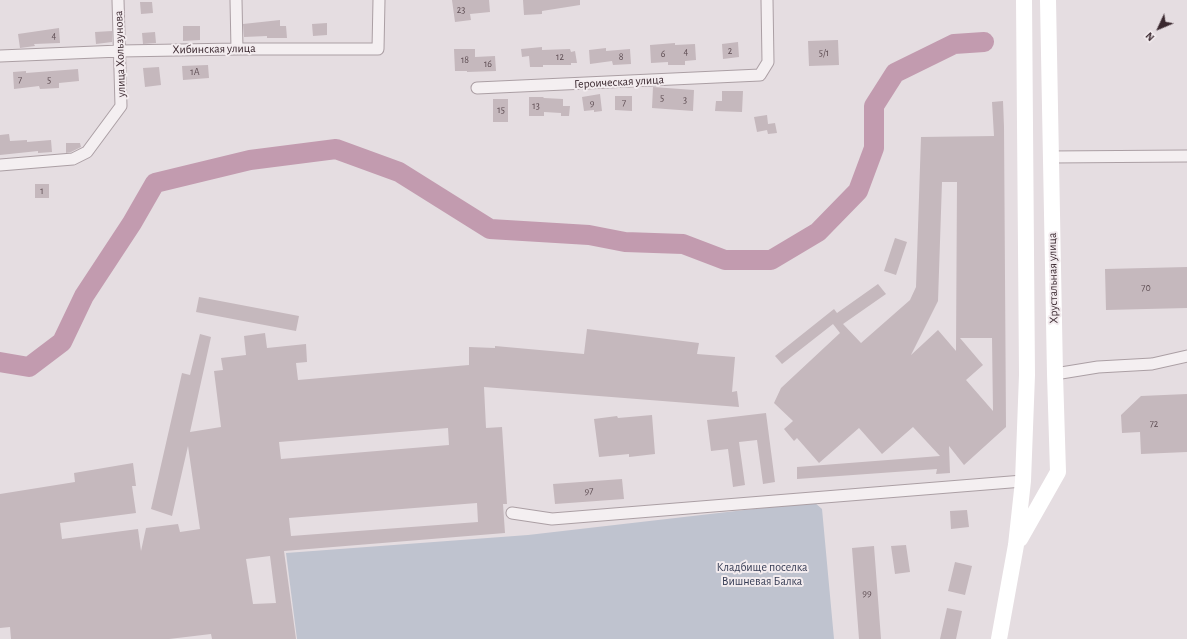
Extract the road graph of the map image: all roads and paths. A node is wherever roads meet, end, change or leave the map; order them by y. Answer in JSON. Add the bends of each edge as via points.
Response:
{"nodes":[{"id":1,"x":118,"y":0,"type":"edge"},
{"id":2,"x":236,"y":0,"type":"edge"},
{"id":3,"x":379,"y":0,"type":"edge"},
{"id":4,"x":767,"y":0,"type":"edge"},
{"id":5,"x":1024,"y":0,"type":"edge"},
{"id":6,"x":1048,"y":0,"type":"edge"},
{"id":7,"x":237,"y":49,"type":"junction"},
{"id":8,"x":120,"y":51,"type":"junction"},
{"id":9,"x":0,"y":56,"type":"edge"},
{"id":10,"x":477,"y":88,"type":"dead end"},
{"id":11,"x":1187,"y":156,"type":"edge"},
{"id":12,"x":1051,"y":157,"type":"junction"},
{"id":13,"x":0,"y":165,"type":"edge"},
{"id":14,"x":1187,"y":356,"type":"edge"},
{"id":15,"x":1055,"y":374,"type":"junction"},
{"id":16,"x":1023,"y":481,"type":"junction"},
{"id":17,"x":512,"y":513,"type":"dead end"},
{"id":18,"x":1016,"y":545,"type":"junction"},
{"id":19,"x":999,"y":639,"type":"edge"}],
"edges":[{"from":1,"to":8,"type":"street","name":"улица Хользунова"},
{"from":2,"to":7,"type":"street"},
{"from":3,"to":7,"type":"street","name":"Хибинская улица","via":[[378,49]]},
{"from":4,"to":10,"type":"street","name":"Героическая улица","via":[[768,62],[760,75]]},
{"from":5,"to":16,"type":"street","name":"Хрустальная улица","via":[[1027,375]]},
{"from":6,"to":12,"type":"street","name":"Хрустальная улица"},
{"from":7,"to":8,"type":"street","name":"Хибинская улица"},
{"from":8,"to":9,"type":"street","name":"Хибинская улица"},
{"from":8,"to":13,"type":"street","name":"улица Хользунова","via":[[121,106],[87,152],[73,159]]},
{"from":11,"to":12,"type":"street"},
{"from":12,"to":15,"type":"street","name":"Хрустальная улица"},
{"from":14,"to":15,"type":"street","via":[[1152,364],[1098,367]]},
{"from":15,"to":18,"type":"street","name":"Хрустальная улица","via":[[1058,472]]},
{"from":16,"to":17,"type":"street","via":[[552,519]]},
{"from":16,"to":18,"type":"street","name":"Хрустальная улица"},
{"from":18,"to":19,"type":"street","name":"Хрустальная улица"}]}
